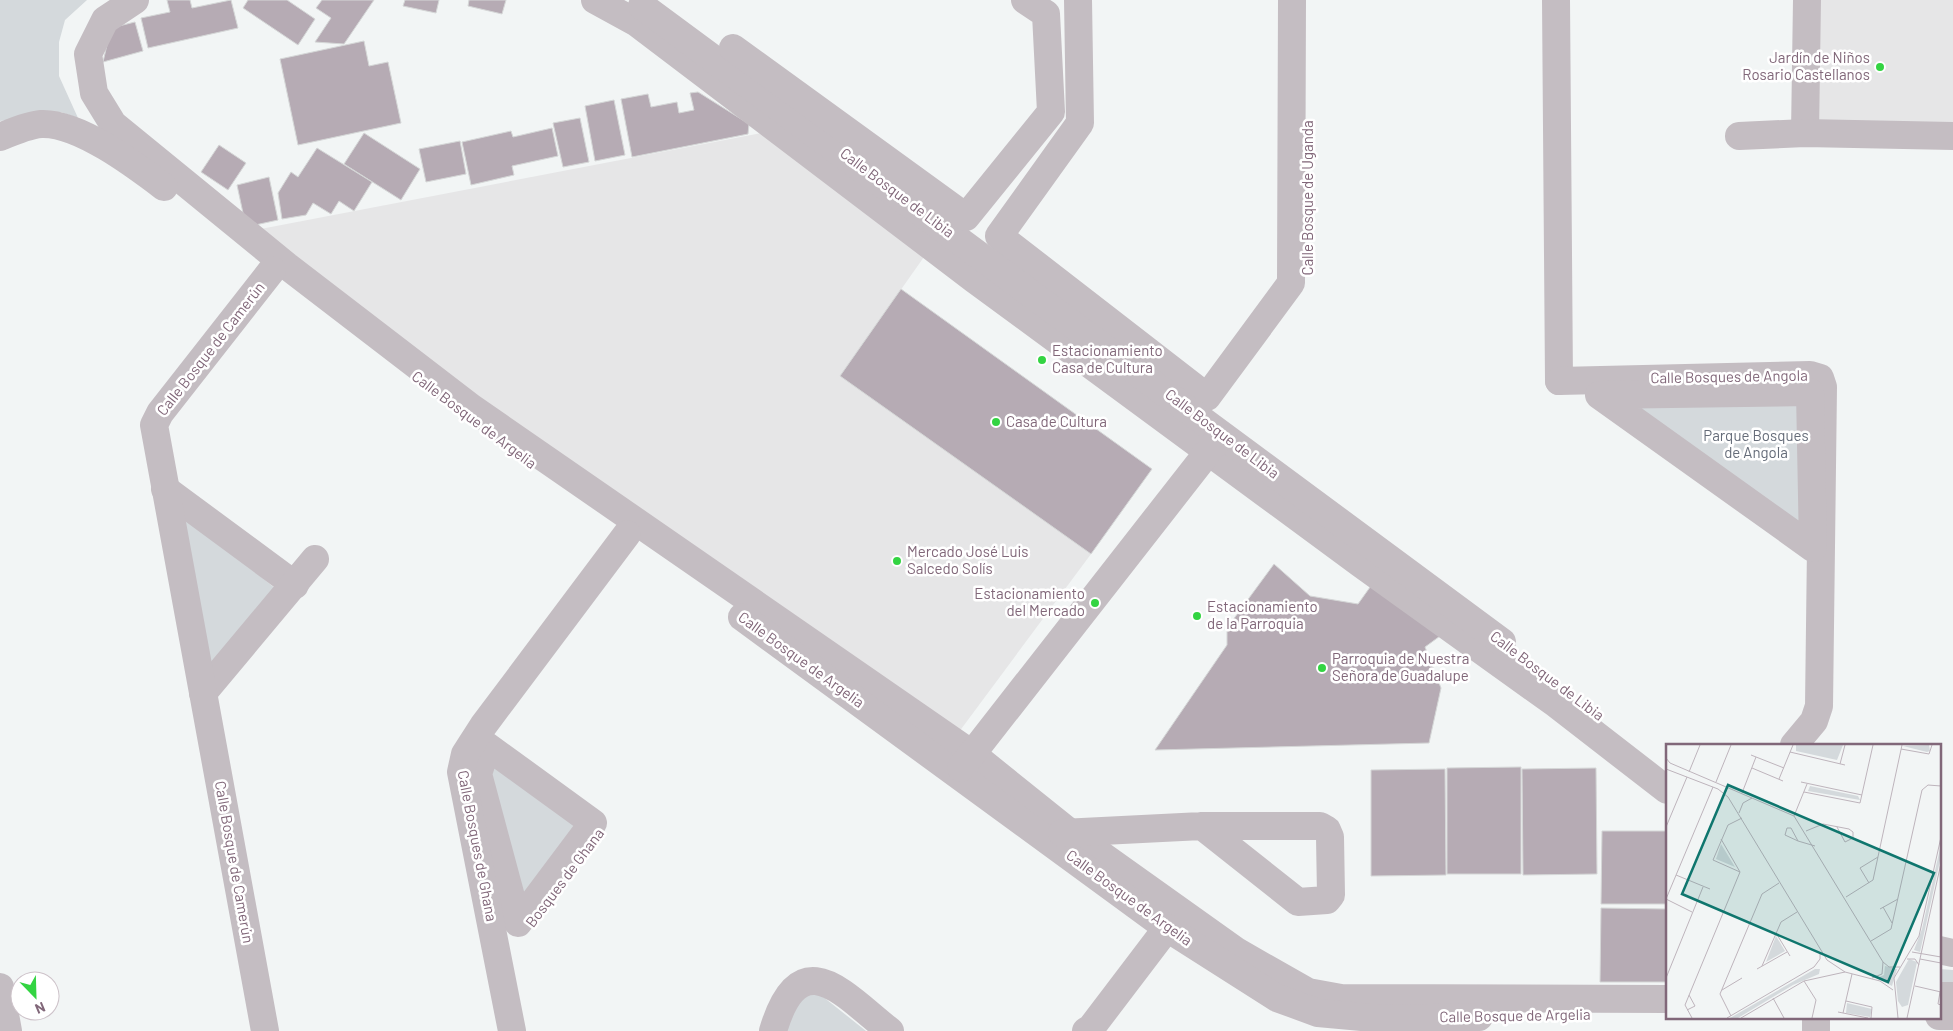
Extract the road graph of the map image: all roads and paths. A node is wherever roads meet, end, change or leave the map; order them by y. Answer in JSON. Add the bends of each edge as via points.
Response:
{"nodes":[{"id":1,"x":105,"y":0,"type":"edge"},
{"id":2,"x":135,"y":0,"type":"edge"},
{"id":3,"x":595,"y":0,"type":"edge"},
{"id":4,"x":1025,"y":0,"type":"edge"},
{"id":5,"x":1292,"y":0,"type":"edge"},
{"id":6,"x":1308,"y":0,"type":"edge"},
{"id":7,"x":1556,"y":0,"type":"edge"},
{"id":8,"x":1807,"y":0,"type":"edge"},
{"id":9,"x":647,"y":2,"type":"edge"},
{"id":10,"x":1063,"y":3,"type":"edge"},
{"id":11,"x":1805,"y":133,"type":"junction"},
{"id":12,"x":1739,"y":136,"type":"dead end"},
{"id":13,"x":1953,"y":136,"type":"edge"},
{"id":14,"x":0,"y":137,"type":"edge"},
{"id":15,"x":104,"y":147,"type":"junction"},
{"id":16,"x":968,"y":246,"type":"junction"},
{"id":17,"x":272,"y":270,"type":"junction"},
{"id":18,"x":1559,"y":381,"type":"junction"},
{"id":19,"x":1599,"y":395,"type":"joint"},
{"id":20,"x":1212,"y":436,"type":"junction"},
{"id":21,"x":165,"y":489,"type":"junction"},
{"id":22,"x":627,"y":534,"type":"junction"},
{"id":23,"x":315,"y":558,"type":"dead end"},
{"id":24,"x":1821,"y":577,"type":"junction"},
{"id":25,"x":294,"y":585,"type":"junction"},
{"id":26,"x":203,"y":693,"type":"junction"},
{"id":27,"x":485,"y":736,"type":"junction"},
{"id":28,"x":1795,"y":744,"type":"edge"},
{"id":29,"x":964,"y":764,"type":"junction"},
{"id":30,"x":1666,"y":765,"type":"edge"},
{"id":31,"x":1666,"y":789,"type":"edge"},
{"id":32,"x":1202,"y":826,"type":"junction"},
{"id":33,"x":1057,"y":834,"type":"junction"},
{"id":34,"x":1167,"y":928,"type":"junction"},
{"id":35,"x":1940,"y":950,"type":"edge"},
{"id":36,"x":1953,"y":953,"type":"edge"},
{"id":37,"x":500,"y":965,"type":"junction"},
{"id":38,"x":1940,"y":965,"type":"edge"},
{"id":39,"x":1953,"y":966,"type":"edge"},
{"id":40,"x":0,"y":988,"type":"edge"},
{"id":41,"x":1940,"y":996,"type":"edge"},
{"id":42,"x":1953,"y":996,"type":"edge"},
{"id":43,"x":1666,"y":999,"type":"edge"},
{"id":44,"x":1666,"y":1014,"type":"edge"},
{"id":45,"x":1940,"y":1016,"type":"edge"},
{"id":46,"x":1953,"y":1016,"type":"edge"},
{"id":47,"x":1816,"y":1018,"type":"edge"},
{"id":48,"x":1318,"y":1022,"type":"edge"},
{"id":49,"x":8,"y":1031,"type":"edge"},
{"id":50,"x":265,"y":1031,"type":"edge"},
{"id":51,"x":512,"y":1031,"type":"edge"},
{"id":52,"x":773,"y":1031,"type":"edge"},
{"id":53,"x":890,"y":1031,"type":"edge"},
{"id":54,"x":1086,"y":1031,"type":"edge"},
{"id":55,"x":1816,"y":1031,"type":"edge"}],
"edges":[{"from":1,"to":15,"type":"street","via":[[86,18],[74,45],[72,77],[82,105]]},
{"from":2,"to":29,"type":"street","via":[[105,20],[88,54],[94,93],[113,124],[287,266],[472,408]]},
{"from":3,"to":20,"type":"street","via":[[637,23],[974,279]]},
{"from":4,"to":9,"type":"street","via":[[1046,14],[1050,112],[966,217]]},
{"from":5,"to":10,"type":"street","via":[[1291,282],[1206,397],[999,236],[1080,123]]},
{"from":6,"to":20,"type":"street","name":"Calle Bosque de Uganda","via":[[1308,284]]},
{"from":7,"to":18,"type":"street"},
{"from":8,"to":11,"type":"street"},
{"from":9,"to":16,"type":"street","name":"Calle Bosque de Libia"},
{"from":10,"to":16,"type":"street","via":[[1063,123]]},
{"from":11,"to":12,"type":"street"},
{"from":11,"to":13,"type":"street"},
{"from":14,"to":15,"type":"street","name":"Calle Bosque de Argelia","via":[[40,124],[66,127]]},
{"from":15,"to":17,"type":"street","name":"Calle Bosque de Argelia","via":[[160,184]]},
{"from":16,"to":20,"type":"street","name":"Calle Bosque de Libia"},
{"from":17,"to":21,"type":"street","name":"Calle Bosque de Camerún","via":[[156,418],[154,432]]},
{"from":17,"to":22,"type":"street","name":"Calle Bosque de Argelia"},
{"from":18,"to":24,"type":"street"},
{"from":18,"to":24,"type":"street","name":"Calle Bosques de Angola","via":[[1810,374],[1820,378],[1823,388]]},
{"from":19,"to":19,"type":"street","via":[[1810,392],[1813,548],[1702,469]]},
{"from":20,"to":29,"type":"street","name":"Calle Bosque de Uganda"},
{"from":20,"to":30,"type":"street","name":"Calle Bosque de Libia"},
{"from":20,"to":31,"type":"street"},
{"from":21,"to":25,"type":"street"},
{"from":21,"to":26,"type":"street","name":"Calle Bosque de Camerún"},
{"from":22,"to":27,"type":"street","name":"Calle Bosques de Ghana"},
{"from":22,"to":29,"type":"street","name":"Calle Bosque de Argelia"},
{"from":23,"to":25,"type":"street"},
{"from":24,"to":28,"type":"street","name":"Calle Bosques de Angola","via":[[1819,711]]},
{"from":25,"to":26,"type":"street"},
{"from":26,"to":50,"type":"street","name":"Calle Bosque de Camerún"},
{"from":27,"to":27,"type":"street","via":[[478,774],[518,923],[592,823]]},
{"from":27,"to":37,"type":"street","name":"Calle Bosques de Ghana","via":[[465,754],[461,766]]},
{"from":27,"to":37,"type":"street","name":"Bosques de Ghana","via":[[608,821]]},
{"from":29,"to":33,"type":"street"},
{"from":32,"to":32,"type":"street","via":[[1298,902],[1327,900],[1331,895],[1330,837],[1324,827]]},
{"from":32,"to":33,"type":"street"},
{"from":33,"to":34,"type":"street","name":"Calle Bosque de Argelia"},
{"from":33,"to":43,"type":"street","via":[[1236,951],[1308,992],[1341,998]]},
{"from":34,"to":48,"type":"street","name":"Calle Bosque de Argelia"},
{"from":34,"to":54,"type":"street"},
{"from":35,"to":36,"type":"street"},
{"from":37,"to":51,"type":"street","name":"Calle Bosques de Ghana"},
{"from":38,"to":39,"type":"street"},
{"from":40,"to":49,"type":"street"},
{"from":41,"to":42,"type":"street"},
{"from":44,"to":48,"type":"street","name":"Calle Bosque de Argelia"},
{"from":45,"to":46,"type":"street"},
{"from":47,"to":55,"type":"street"},
{"from":52,"to":53,"type":"street","via":[[788,996],[801,982],[818,979],[836,988]]}]}
